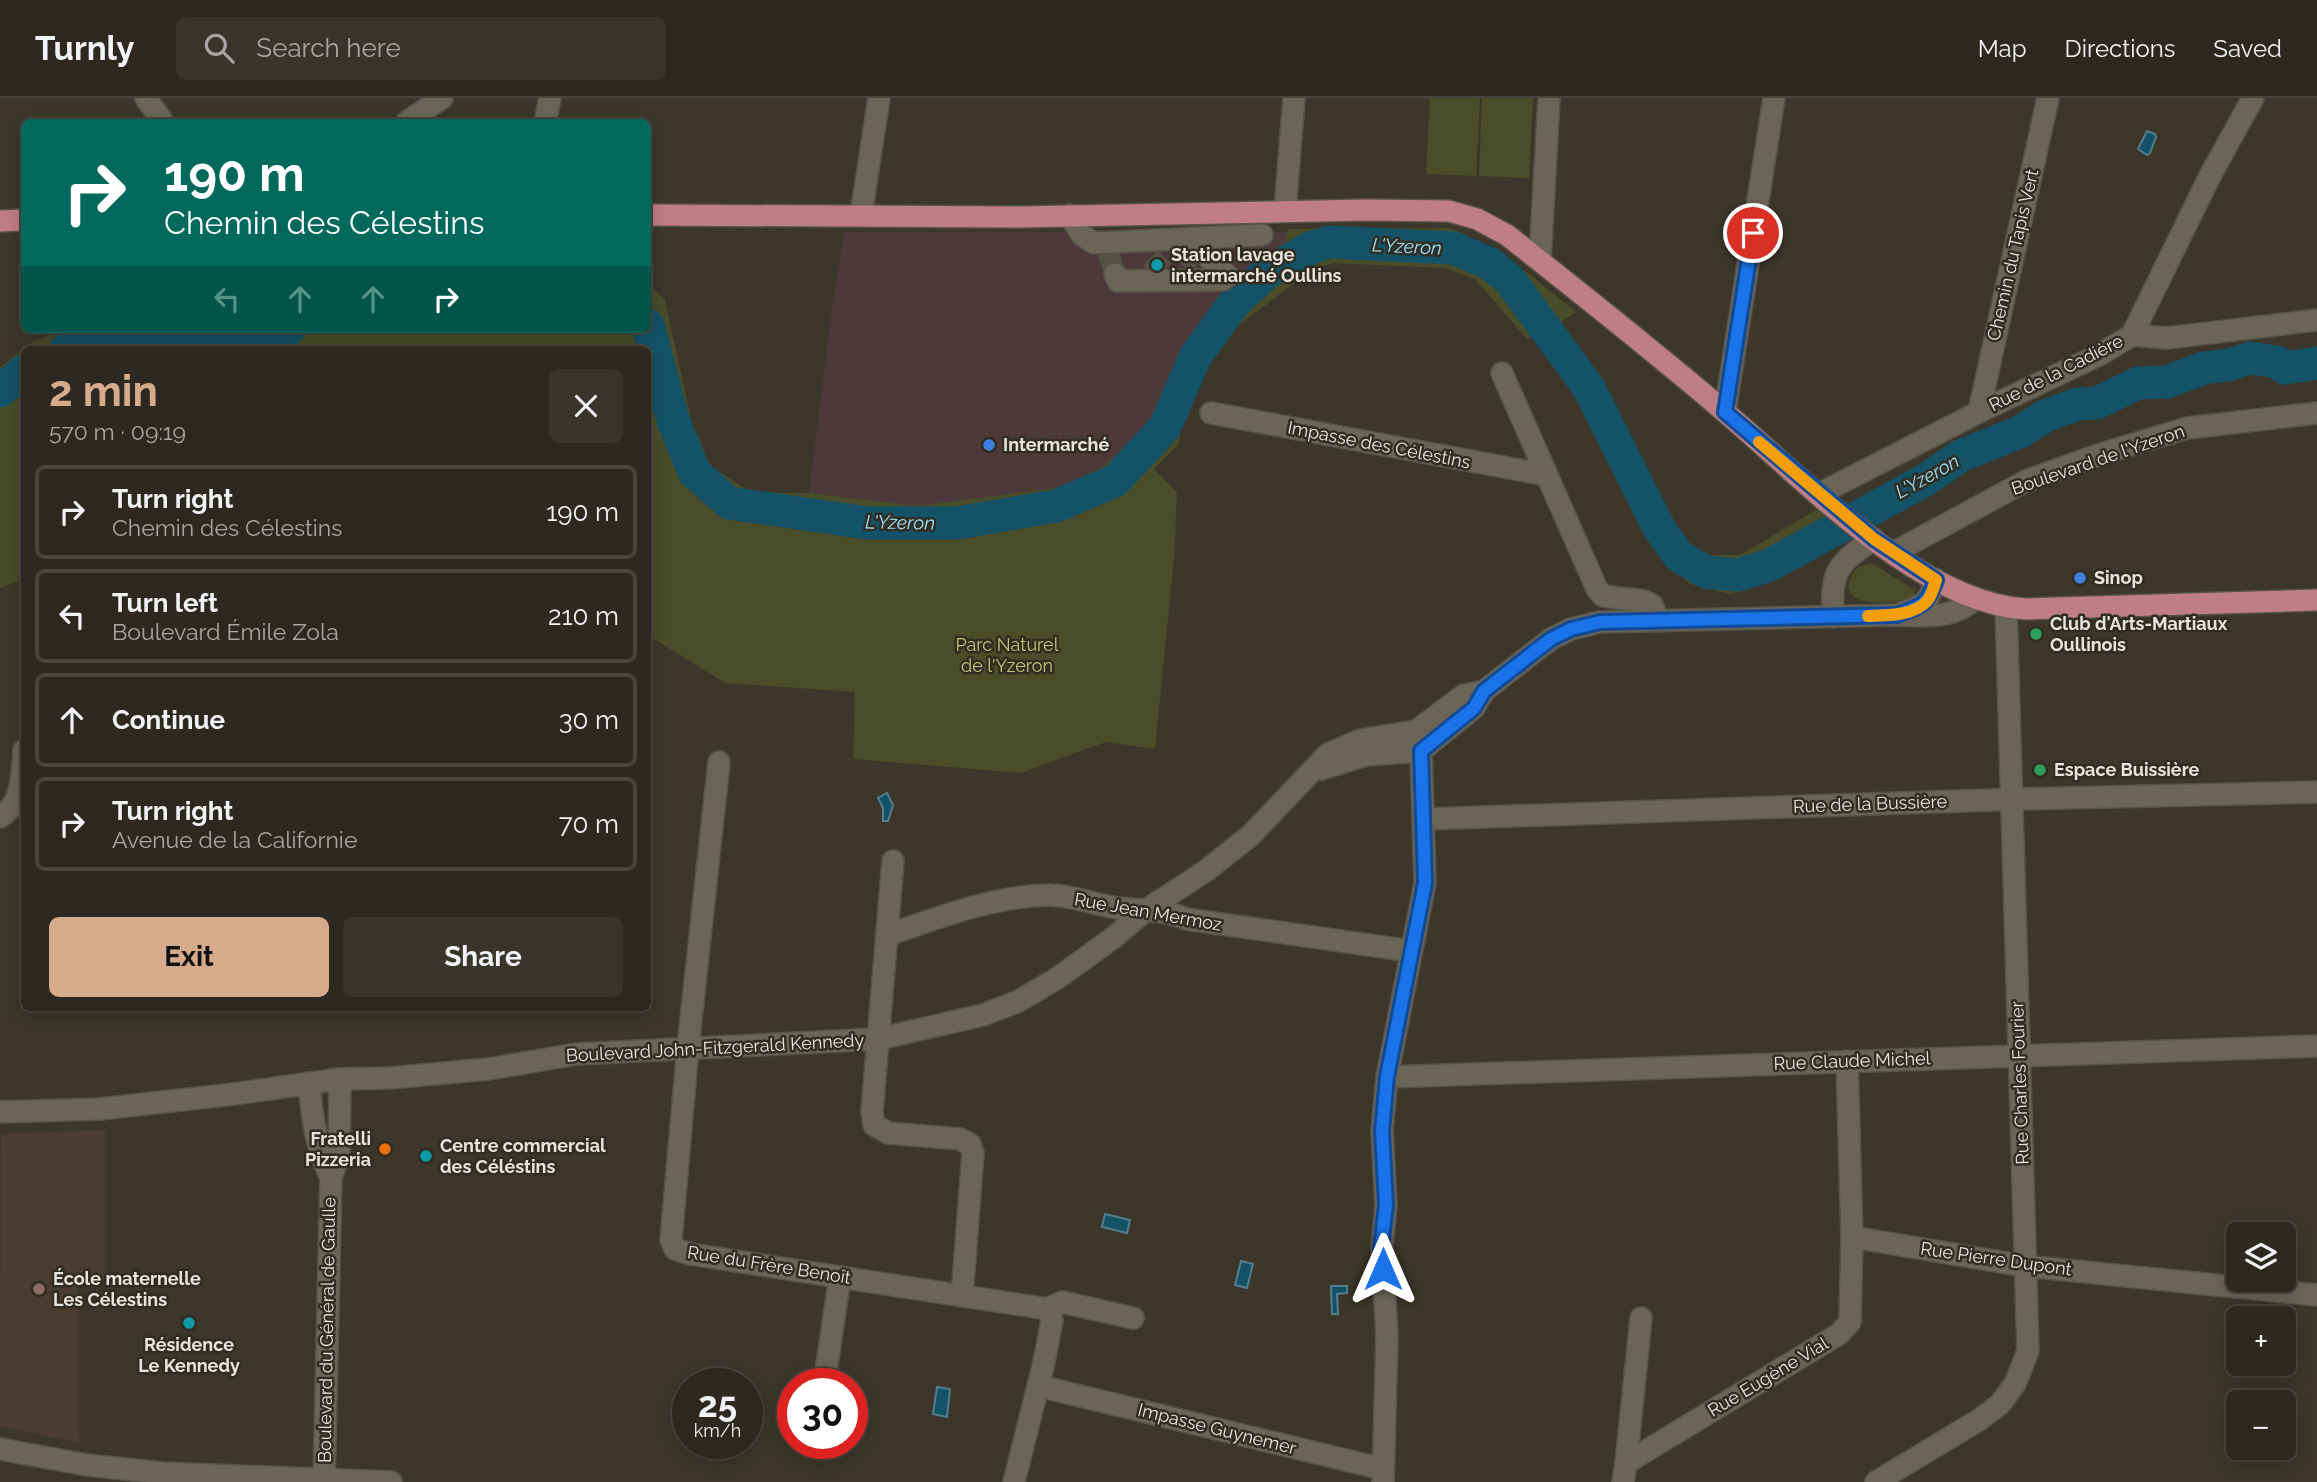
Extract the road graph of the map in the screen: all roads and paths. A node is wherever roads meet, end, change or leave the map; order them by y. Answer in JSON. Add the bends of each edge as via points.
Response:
{"nodes":[{"id":1,"x":146,"y":98,"type":"edge"},
{"id":2,"x":442,"y":98,"type":"edge"},
{"id":3,"x":550,"y":98,"type":"edge"},
{"id":4,"x":878,"y":98,"type":"edge"},
{"id":5,"x":1294,"y":98,"type":"edge"},
{"id":6,"x":1549,"y":98,"type":"edge"},
{"id":7,"x":1774,"y":98,"type":"edge"},
{"id":8,"x":2048,"y":98,"type":"edge"},
{"id":9,"x":2253,"y":98,"type":"edge"},
{"id":10,"x":161,"y":119,"type":"edge"},
{"id":11,"x":411,"y":119,"type":"edge"},
{"id":12,"x":546,"y":119,"type":"edge"},
{"id":13,"x":1286,"y":211,"type":"junction"},
{"id":14,"x":651,"y":215,"type":"edge"},
{"id":15,"x":861,"y":215,"type":"junction"},
{"id":16,"x":1069,"y":215,"type":"junction"},
{"id":17,"x":21,"y":220,"type":"edge"},
{"id":18,"x":0,"y":221,"type":"edge"},
{"id":19,"x":1262,"y":235,"type":"dead end"},
{"id":20,"x":1540,"y":261,"type":"junction"},
{"id":21,"x":1182,"y":262,"type":"junction"},
{"id":22,"x":1115,"y":274,"type":"dead end"},
{"id":23,"x":2317,"y":320,"type":"edge"},
{"id":24,"x":2132,"y":335,"type":"junction"},
{"id":25,"x":1502,"y":373,"type":"dead end"},
{"id":26,"x":1725,"y":412,"type":"junction"},
{"id":27,"x":1979,"y":412,"type":"junction"},
{"id":28,"x":1211,"y":413,"type":"dead end"},
{"id":29,"x":2317,"y":413,"type":"edge"},
{"id":30,"x":1546,"y":475,"type":"junction"},
{"id":31,"x":1824,"y":498,"type":"junction"},
{"id":32,"x":1869,"y":535,"type":"junction"},
{"id":33,"x":1893,"y":553,"type":"junction"},
{"id":34,"x":1936,"y":580,"type":"junction"},
{"id":35,"x":1976,"y":598,"type":"junction"},
{"id":36,"x":2317,"y":600,"type":"edge"},
{"id":37,"x":2006,"y":607,"type":"junction"},
{"id":38,"x":1897,"y":615,"type":"junction"},
{"id":39,"x":1833,"y":617,"type":"junction"},
{"id":40,"x":1658,"y":621,"type":"junction"},
{"id":41,"x":1419,"y":741,"type":"junction"},
{"id":42,"x":719,"y":762,"type":"dead end"},
{"id":43,"x":21,"y":778,"type":"edge"},
{"id":44,"x":2317,"y":792,"type":"edge"},
{"id":45,"x":2011,"y":799,"type":"junction"},
{"id":46,"x":0,"y":817,"type":"edge"},
{"id":47,"x":1424,"y":819,"type":"junction"},
{"id":48,"x":893,"y":862,"type":"dead end"},
{"id":49,"x":1146,"y":910,"type":"junction"},
{"id":50,"x":888,"y":935,"type":"junction"},
{"id":51,"x":1411,"y":951,"type":"junction"},
{"id":52,"x":878,"y":1039,"type":"junction"},
{"id":53,"x":2317,"y":1045,"type":"edge"},
{"id":54,"x":688,"y":1047,"type":"junction"},
{"id":55,"x":2019,"y":1055,"type":"junction"},
{"id":56,"x":1847,"y":1061,"type":"junction"},
{"id":57,"x":1387,"y":1077,"type":"junction"},
{"id":58,"x":340,"y":1079,"type":"junction"},
{"id":59,"x":309,"y":1083,"type":"junction"},
{"id":60,"x":0,"y":1112,"type":"edge"},
{"id":61,"x":331,"y":1178,"type":"junction"},
{"id":62,"x":1852,"y":1237,"type":"junction"},
{"id":63,"x":2025,"y":1266,"type":"junction"},
{"id":64,"x":840,"y":1277,"type":"junction"},
{"id":65,"x":2317,"y":1295,"type":"edge"},
{"id":66,"x":962,"y":1296,"type":"junction"},
{"id":67,"x":1048,"y":1309,"type":"junction"},
{"id":68,"x":1133,"y":1318,"type":"dead end"},
{"id":69,"x":1642,"y":1318,"type":"dead end"},
{"id":70,"x":826,"y":1368,"type":"edge"},
{"id":71,"x":1051,"y":1389,"type":"dead end"},
{"id":72,"x":0,"y":1449,"type":"edge"},
{"id":73,"x":1625,"y":1473,"type":"edge"},
{"id":74,"x":1383,"y":1476,"type":"edge"},
{"id":75,"x":1887,"y":1479,"type":"edge"},
{"id":76,"x":324,"y":1480,"type":"edge"},
{"id":77,"x":391,"y":1482,"type":"edge"},
{"id":78,"x":1014,"y":1482,"type":"edge"}],
"edges":[{"from":1,"to":10,"type":"street"},
{"from":2,"to":11,"type":"street"},
{"from":3,"to":12,"type":"street"},
{"from":4,"to":15,"type":"street"},
{"from":5,"to":13,"type":"street"},
{"from":6,"to":20,"type":"street"},
{"from":7,"to":26,"type":"street"},
{"from":8,"to":27,"type":"street","name":"Chemin du Tapis Vert"},
{"from":9,"to":24,"type":"street","name":"Rue de la Cadière"},
{"from":13,"to":16,"type":"main road"},
{"from":13,"to":20,"type":"main road","via":[[1449,211],[1507,234]]},
{"from":14,"to":15,"type":"main road"},
{"from":15,"to":16,"type":"main road"},
{"from":16,"to":21,"type":"street","via":[[1082,235],[1094,243]]},
{"from":17,"to":18,"type":"main road"},
{"from":19,"to":21,"type":"street"},
{"from":20,"to":26,"type":"main road"},
{"from":21,"to":22,"type":"street","via":[[1118,281]]},
{"from":23,"to":24,"type":"street","via":[[2167,338]]},
{"from":24,"to":27,"type":"street","name":"Rue de la Cadière"},
{"from":25,"to":30,"type":"street"},
{"from":26,"to":31,"type":"main road"},
{"from":27,"to":31,"type":"street","name":"Rue de la Cadière"},
{"from":28,"to":30,"type":"street","name":"Impasse des Célestins"},
{"from":29,"to":33,"type":"street","name":"Boulevard de l'Yzeron","via":[[2187,428],[2098,455],[2025,481]]},
{"from":30,"to":40,"type":"street","via":[[1597,589],[1603,596],[1652,605]]},
{"from":31,"to":32,"type":"main road"},
{"from":32,"to":33,"type":"main road"},
{"from":32,"to":39,"type":"street","via":[[1842,562],[1833,593]]},
{"from":33,"to":34,"type":"main road"},
{"from":34,"to":35,"type":"main road"},
{"from":34,"to":38,"type":"street","via":[[1923,605]]},
{"from":35,"to":37,"type":"main road"},
{"from":35,"to":38,"type":"street","via":[[1946,615]]},
{"from":36,"to":37,"type":"main road"},
{"from":37,"to":45,"type":"street","name":"Rue Charles Fourier"},
{"from":38,"to":39,"type":"street"},
{"from":39,"to":40,"type":"street"},
{"from":40,"to":41,"type":"street","via":[[1600,622],[1551,639],[1484,691],[1474,708]]},
{"from":41,"to":47,"type":"street"},
{"from":41,"to":49,"type":"street","name":"Boulevard John-Fitzgerald Kennedy","via":[[1307,775],[1236,848]]},
{"from":42,"to":54,"type":"street","name":"Rue du Frère Benoît"},
{"from":43,"to":46,"type":"street","via":[[19,796]]},
{"from":44,"to":45,"type":"street","name":"Rue de la Bussière"},
{"from":45,"to":47,"type":"street","name":"Rue de la Bussière"},
{"from":45,"to":55,"type":"street","name":"Rue Charles Fourier"},
{"from":47,"to":51,"type":"street","via":[[1425,883]]},
{"from":48,"to":50,"type":"street"},
{"from":49,"to":50,"type":"street","name":"Rue Jean Mermoz","via":[[1051,895],[1001,901]]},
{"from":49,"to":51,"type":"street","name":"Rue Jean Mermoz"},
{"from":49,"to":52,"type":"street","name":"Boulevard John-Fitzgerald Kennedy","via":[[1070,970],[1019,1001],[983,1015]]},
{"from":50,"to":52,"type":"street"},
{"from":51,"to":57,"type":"street"},
{"from":52,"to":54,"type":"street","name":"Boulevard John-Fitzgerald Kennedy"},
{"from":52,"to":66,"type":"street","via":[[874,1125],[888,1133],[960,1139],[970,1144],[973,1153]]},
{"from":53,"to":55,"type":"street","name":"Rue Claude Michel"},
{"from":54,"to":58,"type":"street","name":"Boulevard John-Fitzgerald Kennedy","via":[[576,1054],[489,1069]]},
{"from":54,"to":64,"type":"street","name":"Rue du Frère Benoît","via":[[670,1227],[675,1249]]},
{"from":55,"to":56,"type":"street","name":"Rue Claude Michel"},
{"from":55,"to":63,"type":"street","name":"Rue Charles Fourier"},
{"from":56,"to":57,"type":"street","name":"Rue Claude Michel"},
{"from":56,"to":62,"type":"street"},
{"from":57,"to":74,"type":"street","via":[[1382,1131],[1386,1205],[1381,1247],[1387,1338]]},
{"from":58,"to":59,"type":"street","name":"Boulevard John-Fitzgerald Kennedy"},
{"from":58,"to":61,"type":"street","name":"Boulevard du Général de Gaulle","via":[[339,1155]]},
{"from":59,"to":60,"type":"street","name":"Boulevard John-Fitzgerald Kennedy","via":[[100,1109]]},
{"from":59,"to":61,"type":"street","name":"Boulevard du Général de Gaulle","via":[[318,1145]]},
{"from":61,"to":76,"type":"street","name":"Boulevard du Général de Gaulle"},
{"from":62,"to":63,"type":"street","name":"Rue Pierre Dupont"},
{"from":62,"to":73,"type":"street","name":"Rue Eugène Vial","via":[[1850,1322],[1839,1334]]},
{"from":63,"to":65,"type":"street","name":"Rue Pierre Dupont"},
{"from":63,"to":75,"type":"street","name":"Rue Charles Fourier","via":[[2028,1351],[2015,1384],[2000,1404],[1979,1420]]},
{"from":64,"to":66,"type":"street","name":"Rue du Frère Benoît"},
{"from":64,"to":70,"type":"street"},
{"from":66,"to":67,"type":"street","name":"Rue du Frère Benoît"},
{"from":67,"to":68,"type":"street","name":"Rue du Frère Benoît","via":[[1062,1302]]},
{"from":67,"to":78,"type":"street","via":[[1052,1321],[1046,1352]]},
{"from":69,"to":73,"type":"street"},
{"from":71,"to":74,"type":"street","name":"Impasse Guynemer"},
{"from":72,"to":76,"type":"street","via":[[162,1473]]},
{"from":76,"to":77,"type":"street"}]}
